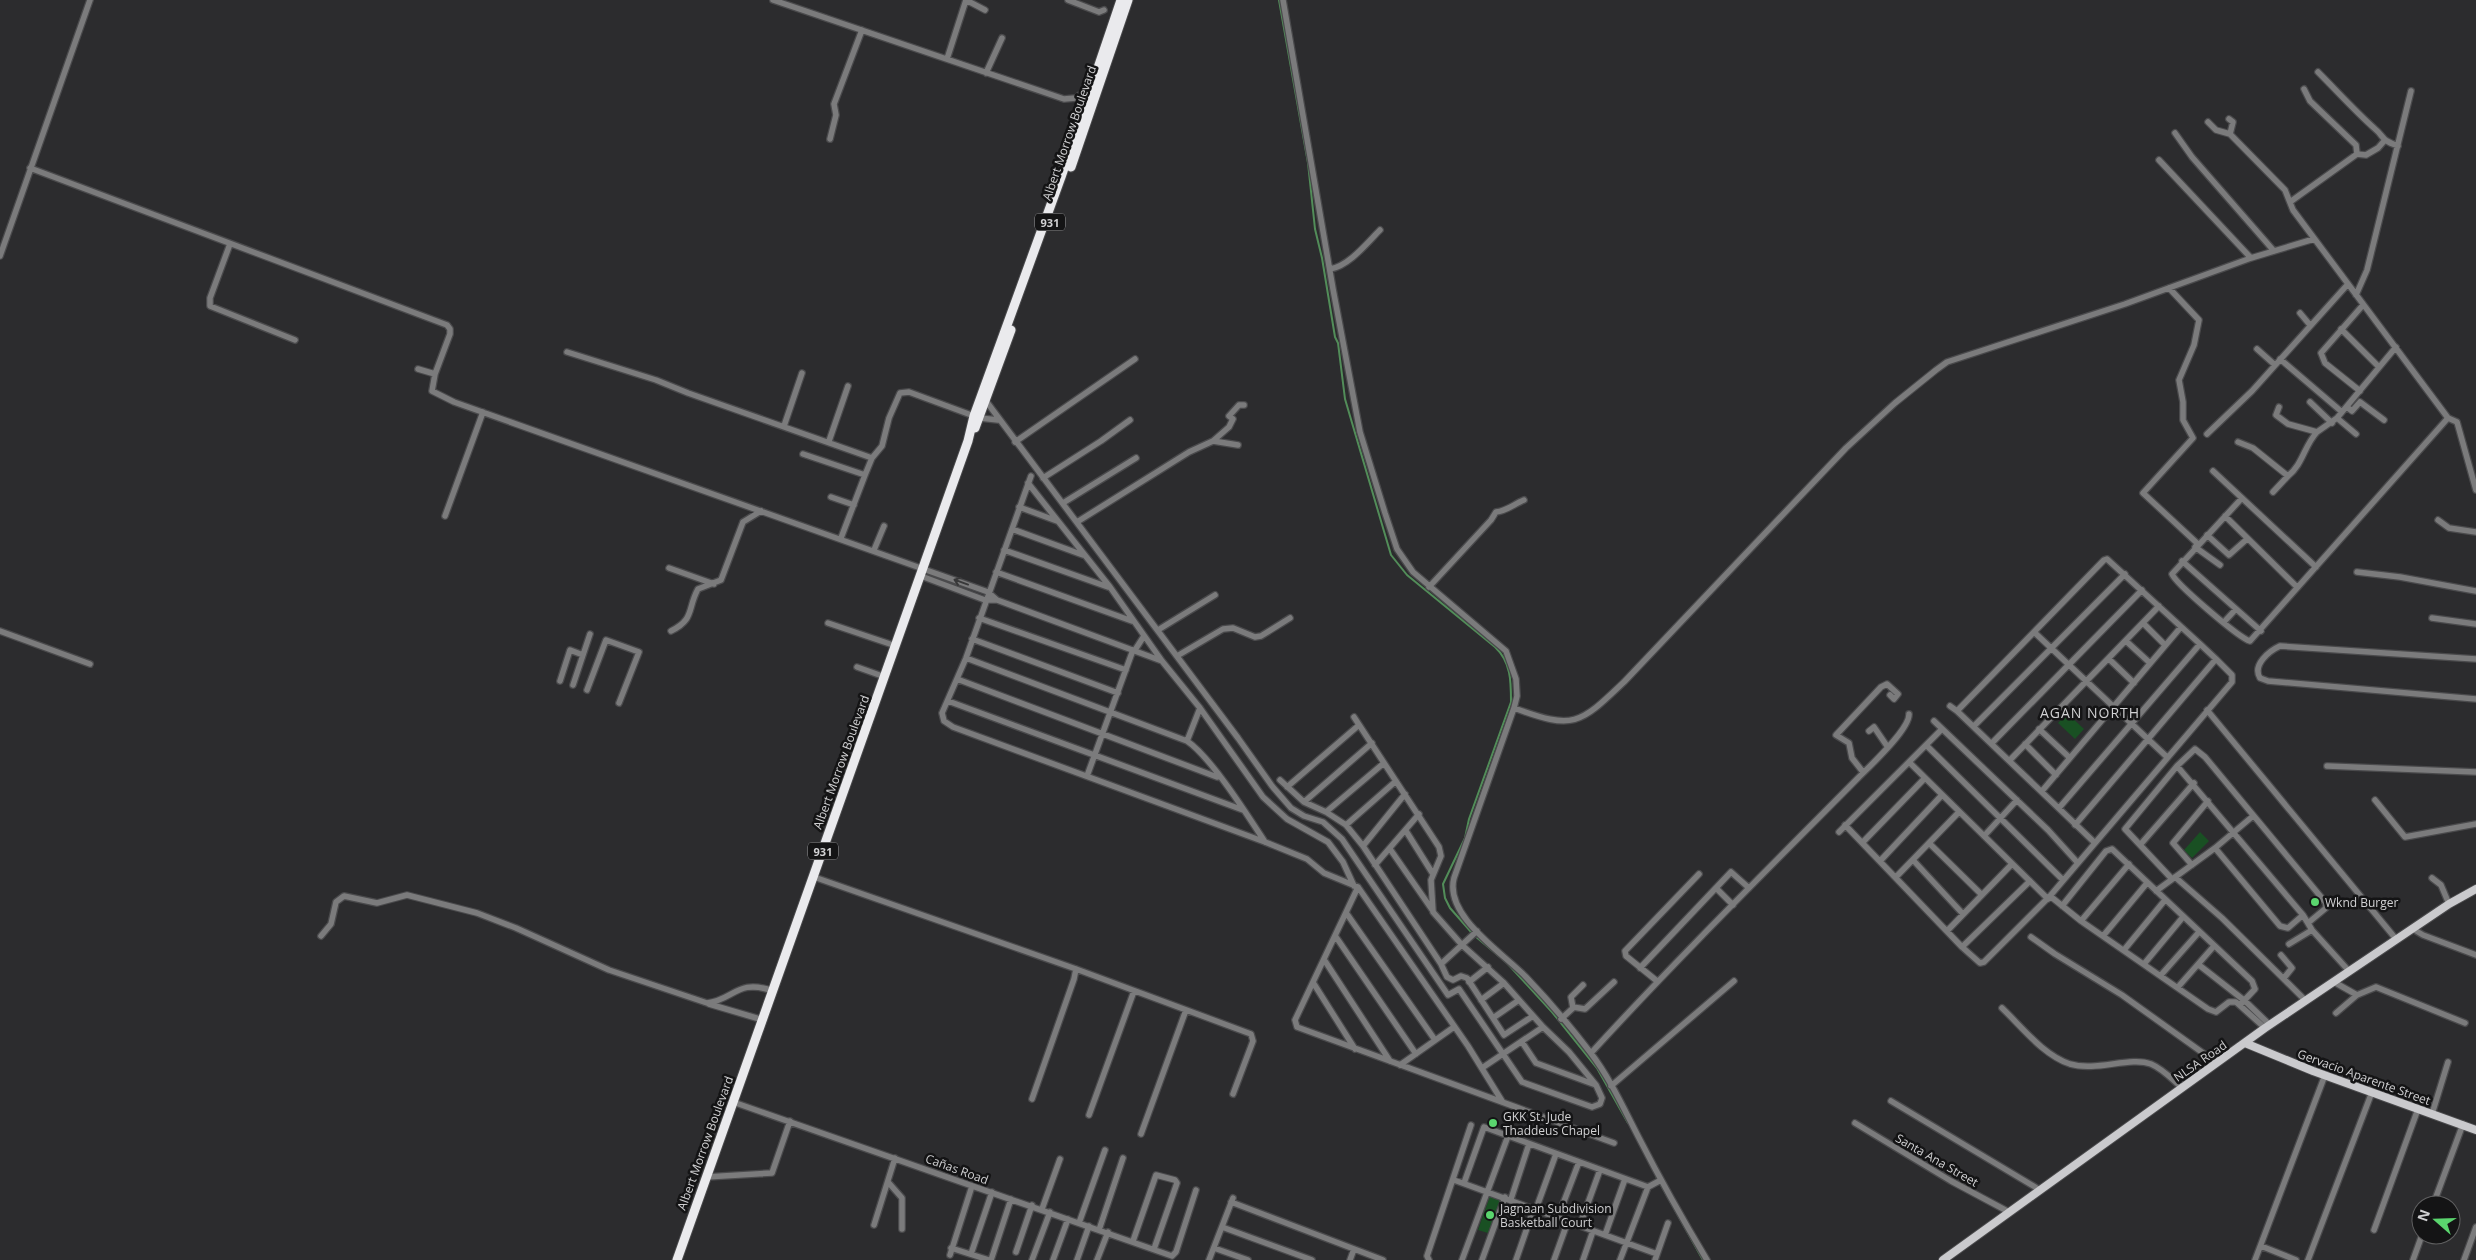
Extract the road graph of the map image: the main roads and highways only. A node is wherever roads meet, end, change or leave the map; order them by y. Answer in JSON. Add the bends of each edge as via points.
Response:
{"nodes":[{"id":1,"x":1121,"y":0,"type":"edge"},
{"id":2,"x":1128,"y":0,"type":"edge"},
{"id":3,"x":977,"y":417,"type":"junction"},
{"id":4,"x":2476,"y":889,"type":"edge"},
{"id":5,"x":2245,"y":1043,"type":"junction"},
{"id":6,"x":2476,"y":1130,"type":"edge"},
{"id":7,"x":677,"y":1260,"type":"edge"},
{"id":8,"x":1943,"y":1260,"type":"edge"}],
"edges":[{"from":1,"to":3,"type":"highway","name":"Albert Morrow Boulevard","number":"931"},
{"from":2,"to":3,"type":"highway","name":"Albert Morrow Boulevard","number":"931","via":[[986,401]]},
{"from":3,"to":7,"type":"highway","name":"Albert Morrow Boulevard","number":"931"},
{"from":4,"to":5,"type":"main road","name":"NLSA Road","via":[[2396,939]]},
{"from":5,"to":6,"type":"main road","name":"Gervacio Aparente Street"},
{"from":5,"to":8,"type":"main road","name":"NLSA Road"}]}
